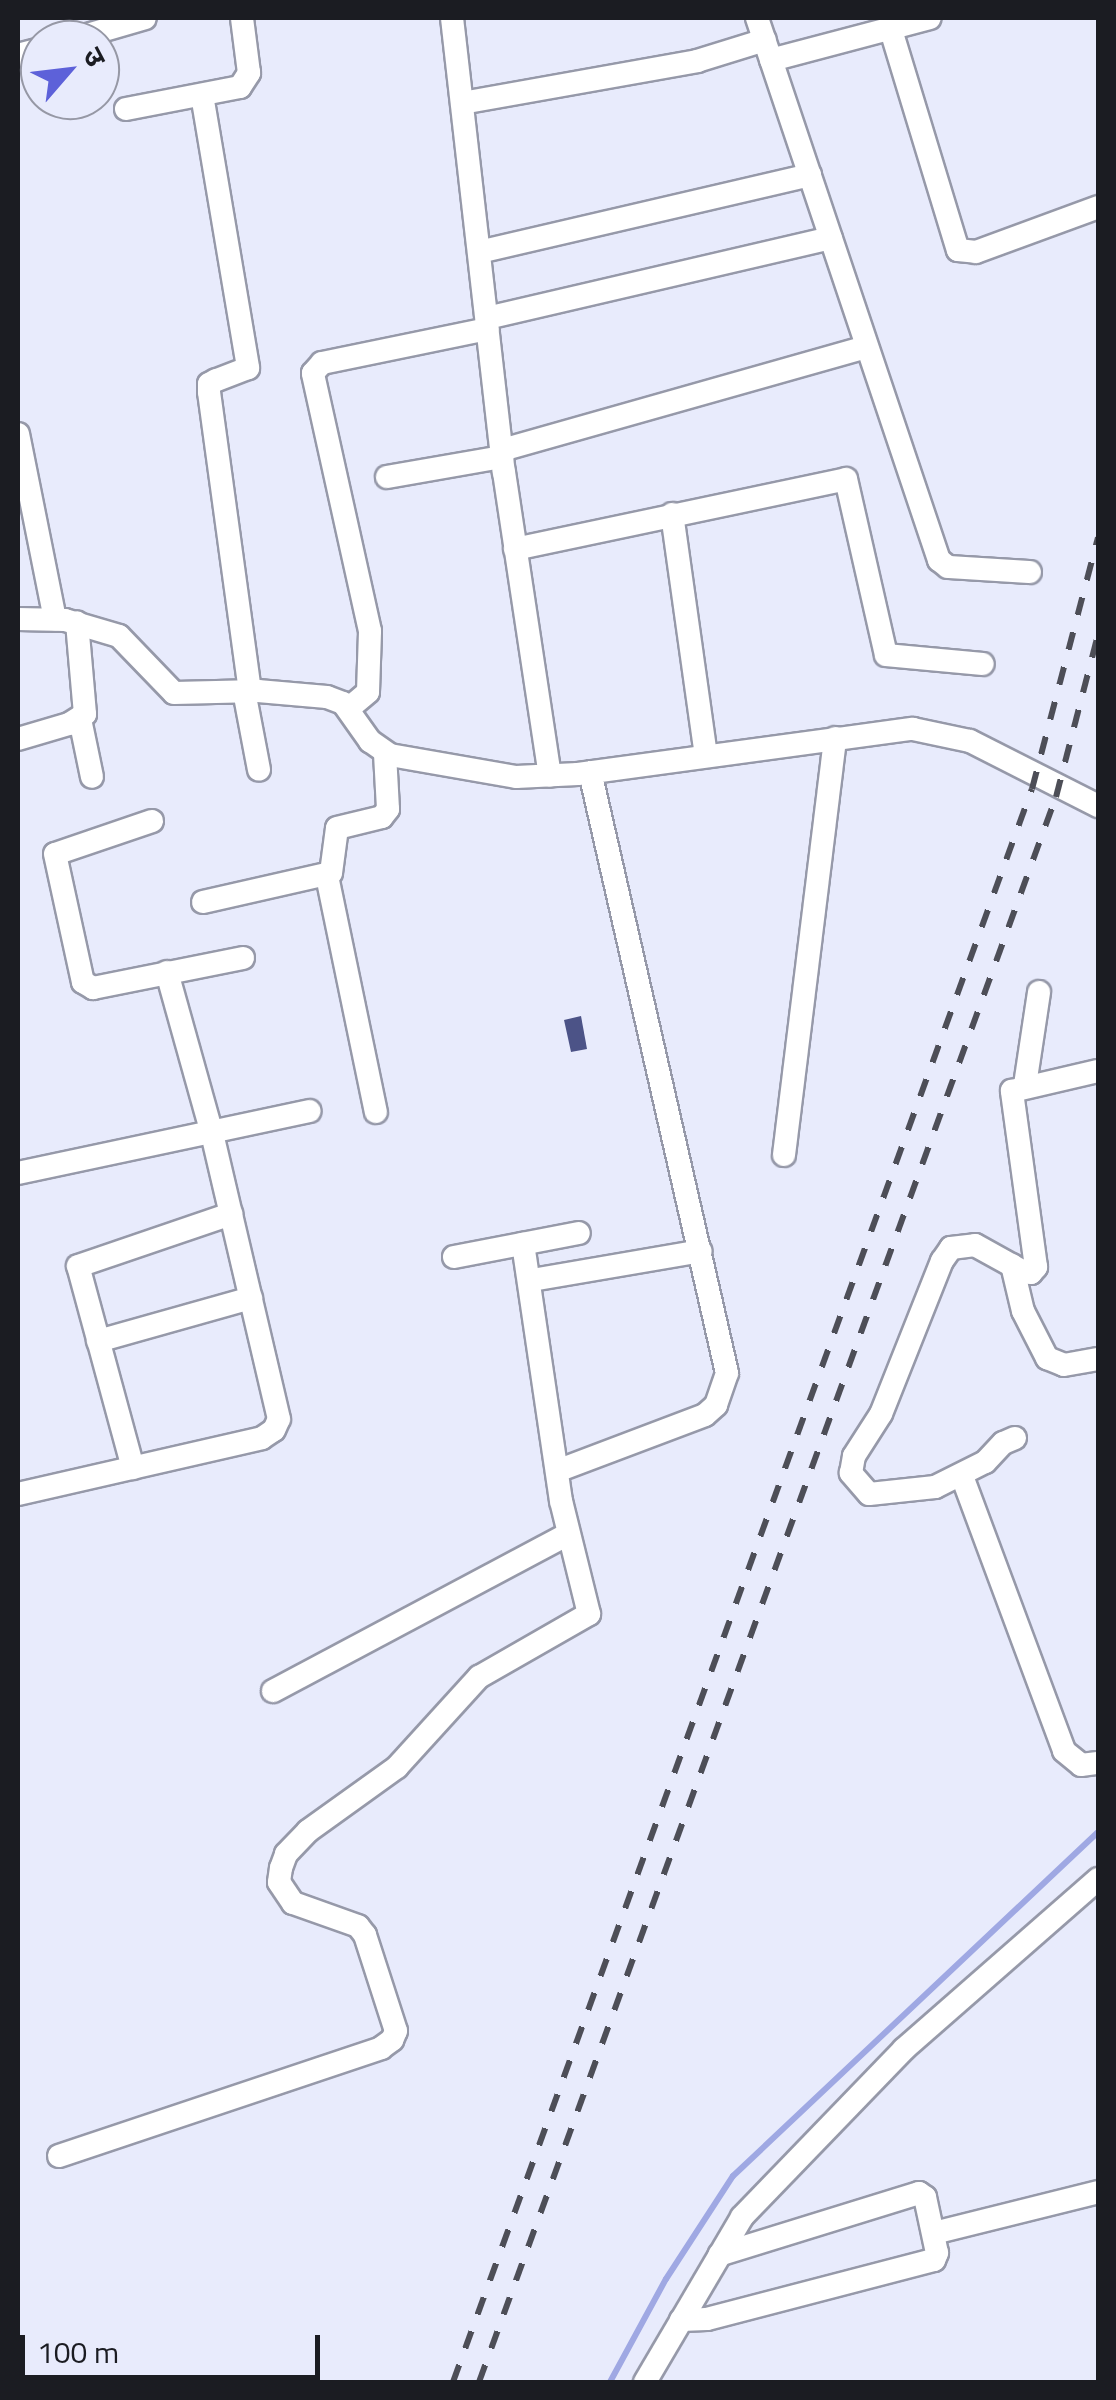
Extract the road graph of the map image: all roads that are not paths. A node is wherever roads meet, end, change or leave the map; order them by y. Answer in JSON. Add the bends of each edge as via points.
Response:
{"nodes":[{"id":1,"x":145,"y":18,"type":"edge"},
{"id":2,"x":242,"y":18,"type":"edge"},
{"id":3,"x":452,"y":18,"type":"edge"},
{"id":4,"x":757,"y":18,"type":"edge"},
{"id":5,"x":930,"y":18,"type":"edge"},
{"id":6,"x":120,"y":25,"type":"edge"},
{"id":7,"x":890,"y":30,"type":"junction"},
{"id":8,"x":768,"y":50,"type":"junction"},
{"id":9,"x":202,"y":94,"type":"junction"},
{"id":10,"x":462,"y":103,"type":"junction"},
{"id":11,"x":126,"y":110,"type":"dead end"},
{"id":12,"x":810,"y":175,"type":"junction"},
{"id":13,"x":1098,"y":207,"type":"edge"},
{"id":14,"x":831,"y":238,"type":"junction"},
{"id":15,"x":479,"y":252,"type":"junction"},
{"id":16,"x":487,"y":324,"type":"junction"},
{"id":17,"x":868,"y":347,"type":"junction"},
{"id":18,"x":18,"y":434,"type":"edge"},
{"id":19,"x":502,"y":453,"type":"junction"},
{"id":20,"x":387,"y":477,"type":"dead end"},
{"id":21,"x":672,"y":514,"type":"junction"},
{"id":22,"x":516,"y":548,"type":"junction"},
{"id":23,"x":1030,"y":572,"type":"dead end"},
{"id":24,"x":18,"y":619,"type":"edge"},
{"id":25,"x":66,"y":620,"type":"junction"},
{"id":26,"x":983,"y":664,"type":"dead end"},
{"id":27,"x":247,"y":691,"type":"junction"},
{"id":28,"x":348,"y":709,"type":"junction"},
{"id":29,"x":80,"y":719,"type":"junction"},
{"id":30,"x":835,"y":738,"type":"junction"},
{"id":31,"x":18,"y":739,"type":"edge"},
{"id":32,"x":385,"y":753,"type":"junction"},
{"id":33,"x":706,"y":755,"type":"junction"},
{"id":34,"x":259,"y":770,"type":"dead end"},
{"id":35,"x":590,"y":772,"type":"junction"},
{"id":36,"x":92,"y":776,"type":"dead end"},
{"id":37,"x":550,"y":776,"type":"junction"},
{"id":38,"x":1098,"y":806,"type":"edge"},
{"id":39,"x":152,"y":821,"type":"dead end"},
{"id":40,"x":327,"y":876,"type":"junction"},
{"id":41,"x":203,"y":902,"type":"dead end"},
{"id":42,"x":243,"y":958,"type":"dead end"},
{"id":43,"x":167,"y":972,"type":"junction"},
{"id":44,"x":1039,"y":992,"type":"dead end"},
{"id":45,"x":1098,"y":1071,"type":"edge"},
{"id":46,"x":1025,"y":1085,"type":"junction"},
{"id":47,"x":309,"y":1110,"type":"dead end"},
{"id":48,"x":376,"y":1112,"type":"dead end"},
{"id":49,"x":211,"y":1130,"type":"junction"},
{"id":50,"x":784,"y":1155,"type":"dead end"},
{"id":51,"x":18,"y":1174,"type":"edge"},
{"id":52,"x":230,"y":1214,"type":"junction"},
{"id":53,"x":578,"y":1233,"type":"dead end"},
{"id":54,"x":523,"y":1244,"type":"junction"},
{"id":55,"x":701,"y":1251,"type":"junction"},
{"id":56,"x":454,"y":1257,"type":"dead end"},
{"id":57,"x":1012,"y":1265,"type":"junction"},
{"id":58,"x":532,"y":1280,"type":"junction"},
{"id":59,"x":251,"y":1298,"type":"junction"},
{"id":60,"x":98,"y":1341,"type":"junction"},
{"id":61,"x":1098,"y":1358,"type":"edge"},
{"id":62,"x":1016,"y":1438,"type":"dead end"},
{"id":63,"x":133,"y":1468,"type":"junction"},
{"id":64,"x":557,"y":1471,"type":"junction"},
{"id":65,"x":962,"y":1476,"type":"junction"},
{"id":66,"x":18,"y":1494,"type":"edge"},
{"id":67,"x":568,"y":1534,"type":"junction"},
{"id":68,"x":273,"y":1691,"type":"dead end"},
{"id":69,"x":1098,"y":1763,"type":"edge"},
{"id":70,"x":1098,"y":1879,"type":"edge"},
{"id":71,"x":59,"y":2156,"type":"dead end"},
{"id":72,"x":1098,"y":2192,"type":"edge"},
{"id":73,"x":934,"y":2233,"type":"junction"},
{"id":74,"x":719,"y":2256,"type":"junction"},
{"id":75,"x":682,"y":2320,"type":"junction"},
{"id":76,"x":644,"y":2382,"type":"edge"}],
"edges":[{"from":1,"to":6,"type":"street"},
{"from":2,"to":9,"type":"street","via":[[247,80]]},
{"from":3,"to":10,"type":"street"},
{"from":4,"to":8,"type":"street"},
{"from":5,"to":7,"type":"street"},
{"from":7,"to":8,"type":"street"},
{"from":7,"to":13,"type":"street","via":[[958,250],[976,252]]},
{"from":8,"to":10,"type":"street"},
{"from":8,"to":12,"type":"street"},
{"from":9,"to":11,"type":"street"},
{"from":9,"to":27,"type":"street","via":[[248,368],[216,380],[209,392]]},
{"from":10,"to":15,"type":"street"},
{"from":12,"to":14,"type":"street"},
{"from":12,"to":15,"type":"street"},
{"from":14,"to":16,"type":"street"},
{"from":14,"to":17,"type":"street"},
{"from":15,"to":16,"type":"street"},
{"from":16,"to":19,"type":"street"},
{"from":16,"to":28,"type":"street","via":[[322,363],[313,373],[370,631],[368,692]]},
{"from":17,"to":19,"type":"street"},
{"from":17,"to":23,"type":"street","via":[[939,560],[948,567]]},
{"from":18,"to":25,"type":"street"},
{"from":19,"to":20,"type":"street"},
{"from":19,"to":22,"type":"street"},
{"from":21,"to":22,"type":"street"},
{"from":21,"to":26,"type":"street","via":[[846,478],[886,655]]},
{"from":21,"to":33,"type":"street"},
{"from":22,"to":37,"type":"street"},
{"from":24,"to":25,"type":"street"},
{"from":25,"to":27,"type":"street","via":[[118,636],[174,693]]},
{"from":25,"to":29,"type":"street","via":[[86,708]]},
{"from":27,"to":28,"type":"street","via":[[327,697]]},
{"from":27,"to":34,"type":"street"},
{"from":28,"to":32,"type":"street"},
{"from":29,"to":31,"type":"street"},
{"from":29,"to":36,"type":"street"},
{"from":30,"to":33,"type":"street"},
{"from":30,"to":38,"type":"street","via":[[913,730],[946,734],[1037,771]]},
{"from":30,"to":50,"type":"street"},
{"from":32,"to":37,"type":"street","via":[[516,778]]},
{"from":32,"to":40,"type":"street","via":[[388,810],[337,828]]},
{"from":33,"to":35,"type":"street"},
{"from":35,"to":37,"type":"street"},
{"from":35,"to":55,"type":"street"},
{"from":39,"to":43,"type":"street","via":[[58,850],[55,859],[83,982],[93,988]]},
{"from":40,"to":41,"type":"street"},
{"from":40,"to":48,"type":"street"},
{"from":42,"to":43,"type":"street"},
{"from":43,"to":49,"type":"street"},
{"from":44,"to":46,"type":"street"},
{"from":45,"to":46,"type":"street"},
{"from":46,"to":57,"type":"street","via":[[1010,1096],[1036,1258],[1030,1273]]},
{"from":47,"to":49,"type":"street"},
{"from":49,"to":51,"type":"street"},
{"from":49,"to":52,"type":"street"},
{"from":52,"to":59,"type":"street"},
{"from":52,"to":60,"type":"street","via":[[78,1266]]},
{"from":53,"to":54,"type":"street"},
{"from":54,"to":56,"type":"street"},
{"from":54,"to":58,"type":"street"},
{"from":55,"to":58,"type":"street"},
{"from":55,"to":64,"type":"street","via":[[727,1364],[716,1406]]},
{"from":57,"to":61,"type":"street","via":[[1023,1311],[1048,1358],[1064,1364]]},
{"from":57,"to":65,"type":"street","via":[[974,1245],[951,1248],[851,1473],[868,1494],[882,1495]]},
{"from":58,"to":64,"type":"street"},
{"from":59,"to":60,"type":"street"},
{"from":59,"to":63,"type":"street","via":[[279,1419],[274,1430]]},
{"from":60,"to":63,"type":"street"},
{"from":62,"to":65,"type":"street"},
{"from":63,"to":66,"type":"street"},
{"from":64,"to":67,"type":"street"},
{"from":65,"to":69,"type":"street","via":[[1064,1751],[1080,1765]]},
{"from":67,"to":68,"type":"street"},
{"from":67,"to":71,"type":"street","via":[[589,1605],[585,1619],[480,1677],[397,1767],[286,1854],[279,1882],[284,1894],[365,1934],[396,2031],[392,2040]]},
{"from":70,"to":74,"type":"street","via":[[904,2049],[742,2217]]},
{"from":72,"to":73,"type":"street"},
{"from":73,"to":74,"type":"street","via":[[926,2198],[909,2194]]},
{"from":73,"to":75,"type":"street","via":[[934,2260],[707,2320]]},
{"from":74,"to":75,"type":"street"},
{"from":75,"to":76,"type":"street"}]}
